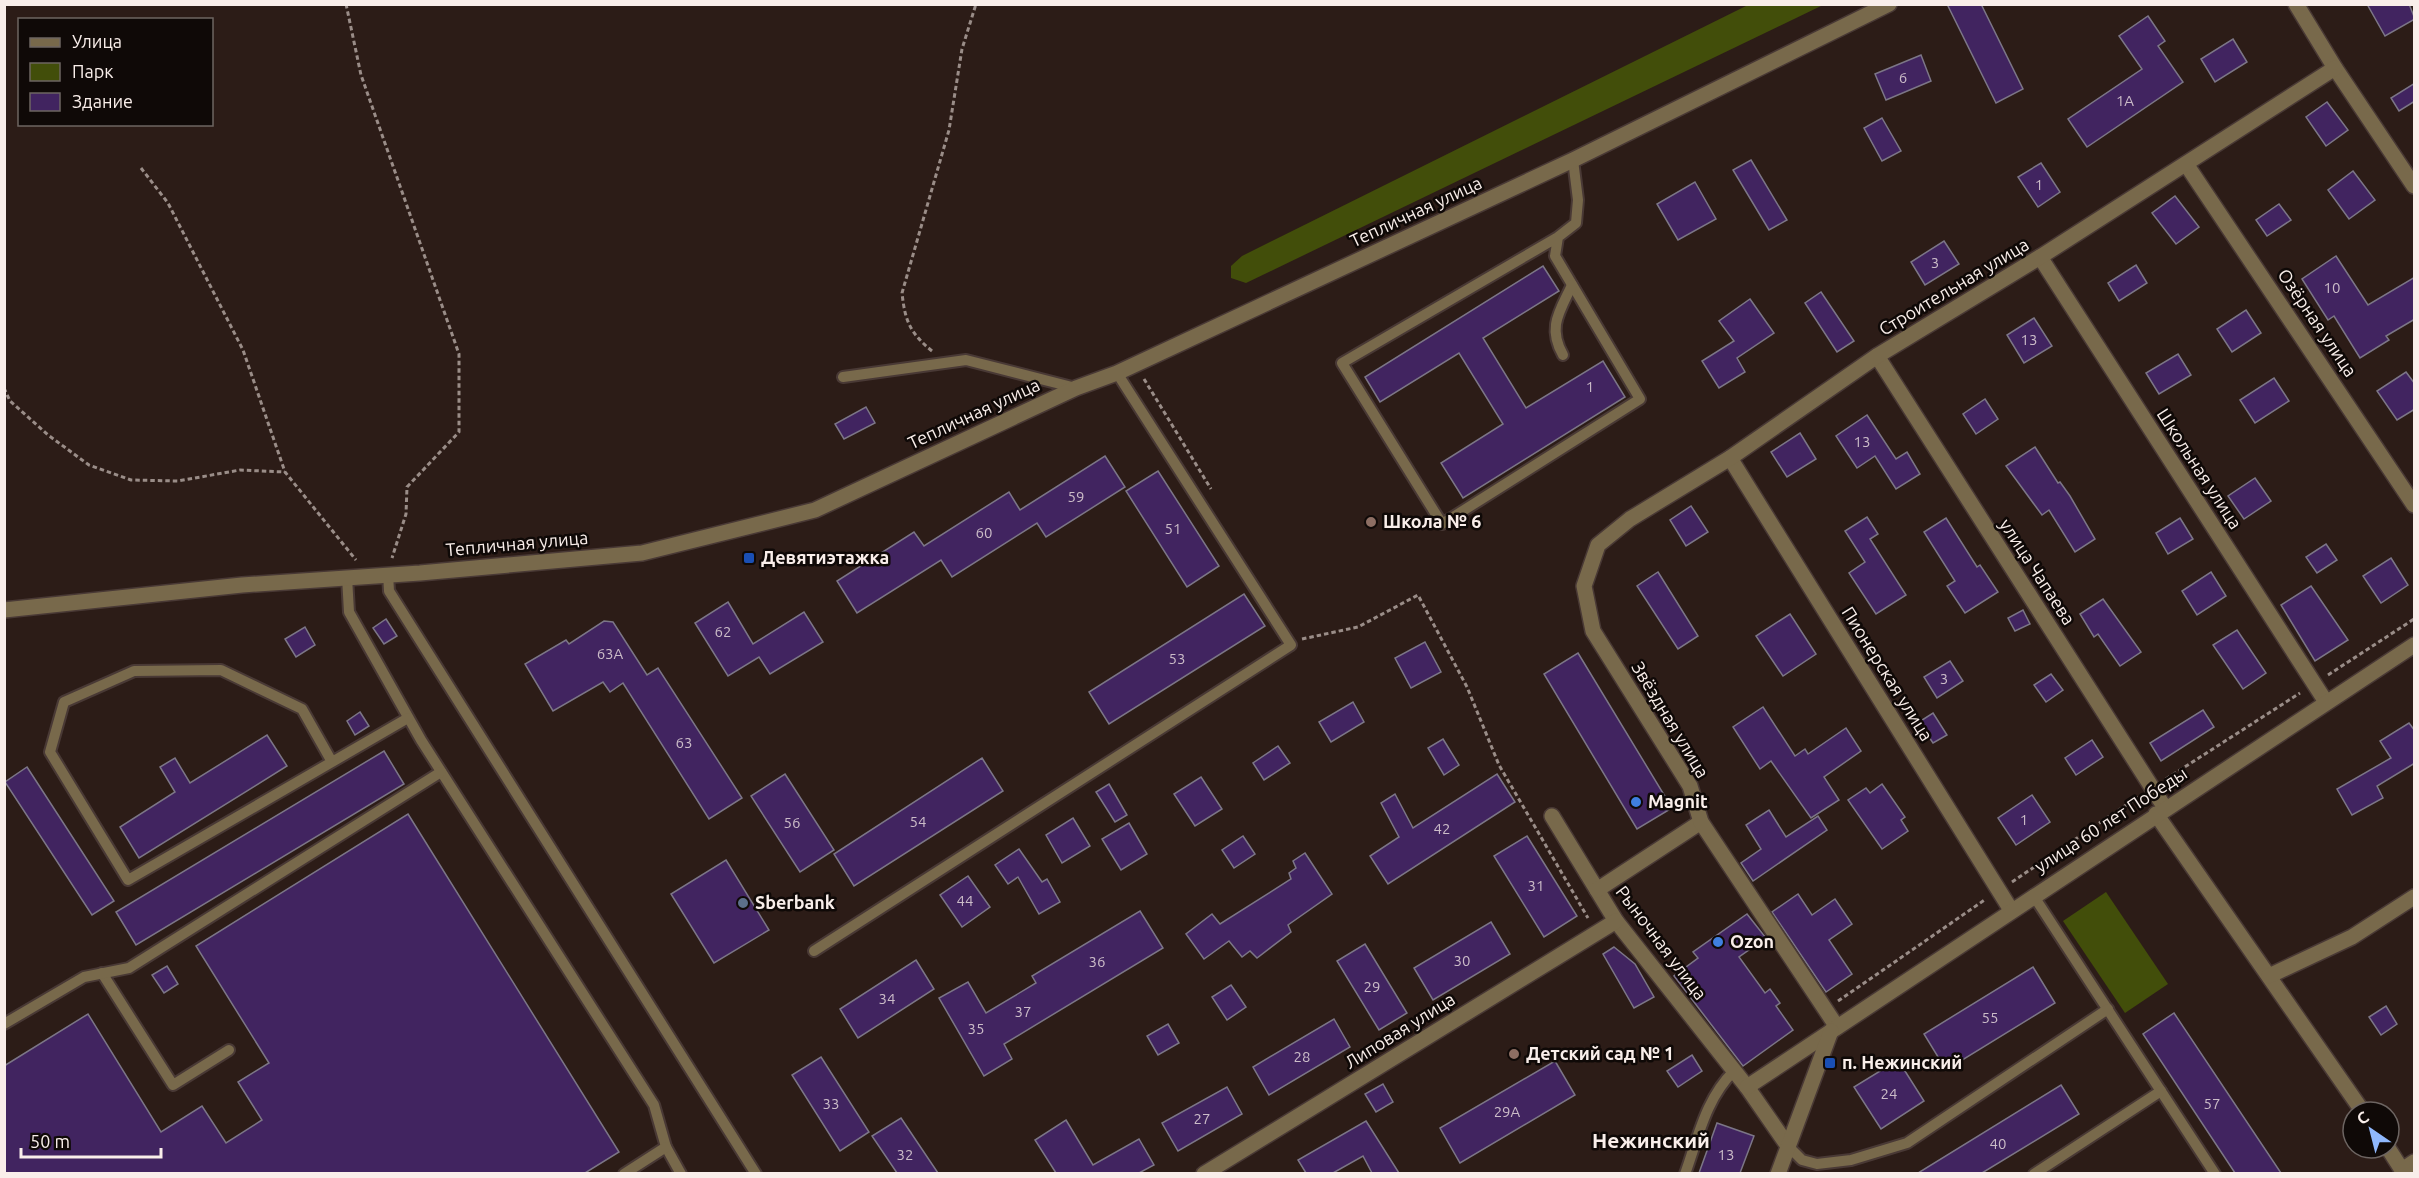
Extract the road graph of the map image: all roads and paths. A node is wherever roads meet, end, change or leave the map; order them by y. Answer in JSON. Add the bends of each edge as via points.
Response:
{"nodes":[{"id":1,"x":346,"y":4,"type":"edge"},
{"id":2,"x":976,"y":4,"type":"edge"},
{"id":3,"x":1889,"y":4,"type":"edge"},
{"id":4,"x":2296,"y":4,"type":"edge"},
{"id":5,"x":2335,"y":68,"type":"junction"},
{"id":6,"x":1573,"y":160,"type":"junction"},
{"id":7,"x":2186,"y":164,"type":"junction"},
{"id":8,"x":141,"y":168,"type":"dead end"},
{"id":9,"x":2415,"y":186,"type":"edge"},
{"id":10,"x":1558,"y":237,"type":"junction"},
{"id":11,"x":2040,"y":257,"type":"junction"},
{"id":12,"x":1572,"y":285,"type":"junction"},
{"id":13,"x":1563,"y":355,"type":"dead end"},
{"id":14,"x":1877,"y":356,"type":"junction"},
{"id":15,"x":951,"y":362,"type":"junction"},
{"id":16,"x":1117,"y":374,"type":"junction"},
{"id":17,"x":843,"y":377,"type":"dead end"},
{"id":18,"x":4,"y":388,"type":"edge"},
{"id":19,"x":1076,"y":388,"type":"junction"},
{"id":20,"x":10,"y":401,"type":"junction"},
{"id":21,"x":4,"y":402,"type":"edge"},
{"id":22,"x":1730,"y":458,"type":"junction"},
{"id":23,"x":285,"y":472,"type":"junction"},
{"id":24,"x":2415,"y":505,"type":"edge"},
{"id":25,"x":1598,"y":545,"type":"joint"},
{"id":26,"x":388,"y":574,"type":"junction"},
{"id":27,"x":368,"y":576,"type":"junction"},
{"id":28,"x":347,"y":577,"type":"junction"},
{"id":29,"x":4,"y":610,"type":"edge"},
{"id":30,"x":2415,"y":619,"type":"edge"},
{"id":31,"x":1302,"y":639,"type":"dead end"},
{"id":32,"x":2415,"y":645,"type":"edge"},
{"id":33,"x":2314,"y":684,"type":"junction"},
{"id":34,"x":2326,"y":702,"type":"junction"},
{"id":35,"x":408,"y":718,"type":"junction"},
{"id":36,"x":332,"y":762,"type":"junction"},
{"id":37,"x":441,"y":772,"type":"junction"},
{"id":38,"x":2152,"y":788,"type":"junction"},
{"id":39,"x":2161,"y":811,"type":"junction"},
{"id":40,"x":1552,"y":816,"type":"dead end"},
{"id":41,"x":1701,"y":822,"type":"junction"},
{"id":42,"x":1597,"y":890,"type":"junction"},
{"id":43,"x":1999,"y":890,"type":"junction"},
{"id":44,"x":2033,"y":895,"type":"junction"},
{"id":45,"x":2415,"y":897,"type":"edge"},
{"id":46,"x":2011,"y":910,"type":"junction"},
{"id":47,"x":1616,"y":921,"type":"junction"},
{"id":48,"x":1597,"y":933,"type":"junction"},
{"id":49,"x":814,"y":951,"type":"dead end"},
{"id":50,"x":102,"y":973,"type":"junction"},
{"id":51,"x":2269,"y":976,"type":"junction"},
{"id":52,"x":1825,"y":1010,"type":"junction"},
{"id":53,"x":2108,"y":1010,"type":"junction"},
{"id":54,"x":4,"y":1024,"type":"edge"},
{"id":55,"x":1834,"y":1029,"type":"junction"},
{"id":56,"x":229,"y":1050,"type":"dead end"},
{"id":57,"x":1734,"y":1071,"type":"junction"},
{"id":58,"x":1747,"y":1087,"type":"junction"},
{"id":59,"x":2161,"y":1091,"type":"junction"},
{"id":60,"x":2355,"y":1100,"type":"edge"},
{"id":61,"x":1788,"y":1146,"type":"junction"},
{"id":62,"x":666,"y":1147,"type":"junction"},
{"id":63,"x":624,"y":1173,"type":"edge"},
{"id":64,"x":681,"y":1173,"type":"edge"},
{"id":65,"x":756,"y":1173,"type":"edge"},
{"id":66,"x":1204,"y":1173,"type":"edge"},
{"id":67,"x":1685,"y":1173,"type":"edge"},
{"id":68,"x":1778,"y":1173,"type":"edge"},
{"id":69,"x":2034,"y":1173,"type":"edge"},
{"id":70,"x":2215,"y":1173,"type":"edge"}],
"edges":[{"from":1,"to":26,"type":"path","via":[[361,75],[459,354],[459,432],[406,487],[406,514]]},
{"from":2,"to":15,"type":"path","via":[[962,49],[949,130],[902,293],[905,318],[917,338]]},
{"from":3,"to":6,"type":"street","name":"Тепличная улица"},
{"from":4,"to":5,"type":"street"},
{"from":5,"to":7,"type":"street","name":"Строительная улица"},
{"from":5,"to":9,"type":"street"},
{"from":6,"to":10,"type":"lane","via":[[1578,200],[1576,223]]},
{"from":6,"to":16,"type":"street","name":"Тепличная улица"},
{"from":7,"to":11,"type":"street","name":"Строительная улица"},
{"from":7,"to":24,"type":"street","name":"Озёрная улица"},
{"from":8,"to":23,"type":"path","via":[[168,202],[243,350]]},
{"from":10,"to":12,"type":"lane","via":[[1555,256]]},
{"from":10,"to":12,"type":"lane","via":[[1341,363],[1442,524],[1640,399]]},
{"from":11,"to":14,"type":"street","name":"Строительная улица"},
{"from":11,"to":33,"type":"street","name":"Школьная улица"},
{"from":12,"to":13,"type":"lane","via":[[1555,322],[1554,339]]},
{"from":14,"to":22,"type":"street","name":"Строительная улица"},
{"from":14,"to":38,"type":"street","name":"улица Чапаева"},
{"from":15,"to":17,"type":"lane"},
{"from":15,"to":19,"type":"lane","via":[[966,360]]},
{"from":16,"to":19,"type":"street","name":"Тепличная улица"},
{"from":16,"to":49,"type":"lane","via":[[1292,645]]},
{"from":18,"to":20,"type":"path"},
{"from":19,"to":26,"type":"street","name":"Тепличная улица","via":[[815,510],[642,553]]},
{"from":20,"to":21,"type":"path"},
{"from":20,"to":23,"type":"path","via":[[89,465],[131,480],[178,481],[240,471]]},
{"from":22,"to":25,"type":"street","name":"Строительная улица","via":[[1630,519]]},
{"from":22,"to":43,"type":"street","name":"Пионерская улица"},
{"from":23,"to":27,"type":"path"},
{"from":25,"to":41,"type":"street","name":"Звёздная улица","via":[[1584,586],[1593,631],[1690,786]]},
{"from":26,"to":27,"type":"street","name":"Тепличная улица"},
{"from":26,"to":65,"type":"lane","via":[[389,591]]},
{"from":27,"to":28,"type":"street","name":"Тепличная улица"},
{"from":28,"to":29,"type":"street","name":"Тепличная улица"},
{"from":28,"to":35,"type":"lane","via":[[349,612]]},
{"from":30,"to":33,"type":"path"},
{"from":31,"to":48,"type":"path","via":[[1358,627],[1418,595],[1467,687],[1499,765]]},
{"from":32,"to":34,"type":"street","name":"улица 60 лет Победы"},
{"from":33,"to":34,"type":"street","name":"Школьная улица"},
{"from":33,"to":38,"type":"path"},
{"from":34,"to":39,"type":"street","name":"улица 60 лет Победы"},
{"from":35,"to":36,"type":"lane"},
{"from":35,"to":37,"type":"lane"},
{"from":36,"to":36,"type":"lane","via":[[128,880],[50,752],[63,702],[134,671],[221,670],[303,709]]},
{"from":37,"to":50,"type":"lane","via":[[129,968]]},
{"from":37,"to":62,"type":"lane","via":[[654,1105]]},
{"from":38,"to":39,"type":"street","name":"улица Чапаева"},
{"from":38,"to":43,"type":"path"},
{"from":39,"to":44,"type":"street","name":"улица 60 лет Победы"},
{"from":39,"to":51,"type":"street","name":"улица Чапаева"},
{"from":40,"to":42,"type":"street","name":"Рыночная улица"},
{"from":41,"to":42,"type":"street"},
{"from":41,"to":52,"type":"street","name":"Звёздная улица"},
{"from":42,"to":47,"type":"street","name":"Рыночная улица"},
{"from":43,"to":46,"type":"street","name":"Пионерская улица"},
{"from":43,"to":52,"type":"path"},
{"from":44,"to":46,"type":"street","name":"улица 60 лет Победы"},
{"from":44,"to":53,"type":"lane"},
{"from":45,"to":51,"type":"street","via":[[2352,937]]},
{"from":46,"to":55,"type":"street","name":"улица 60 лет Победы"},
{"from":47,"to":48,"type":"street","name":"Липовая улица"},
{"from":47,"to":57,"type":"street","name":"Рыночная улица"},
{"from":48,"to":66,"type":"street","name":"Липовая улица"},
{"from":50,"to":54,"type":"lane","via":[[84,977]]},
{"from":50,"to":56,"type":"lane","via":[[173,1085]]},
{"from":51,"to":60,"type":"street","name":"улица Чапаева"},
{"from":52,"to":55,"type":"street","name":"Звёздная улица"},
{"from":53,"to":59,"type":"lane"},
{"from":53,"to":61,"type":"lane","via":[[1907,1143],[1851,1160],[1817,1164],[1802,1160]]},
{"from":55,"to":58,"type":"street","name":"улица 60 лет Победы"},
{"from":55,"to":61,"type":"street"},
{"from":57,"to":58,"type":"street","name":"Рыночная улица"},
{"from":57,"to":67,"type":"lane","via":[[1719,1085],[1709,1105]]},
{"from":58,"to":61,"type":"street","name":"Рыночная улица"},
{"from":59,"to":69,"type":"lane"},
{"from":59,"to":70,"type":"lane"},
{"from":61,"to":68,"type":"street"},
{"from":62,"to":63,"type":"lane"},
{"from":62,"to":64,"type":"lane"}]}
